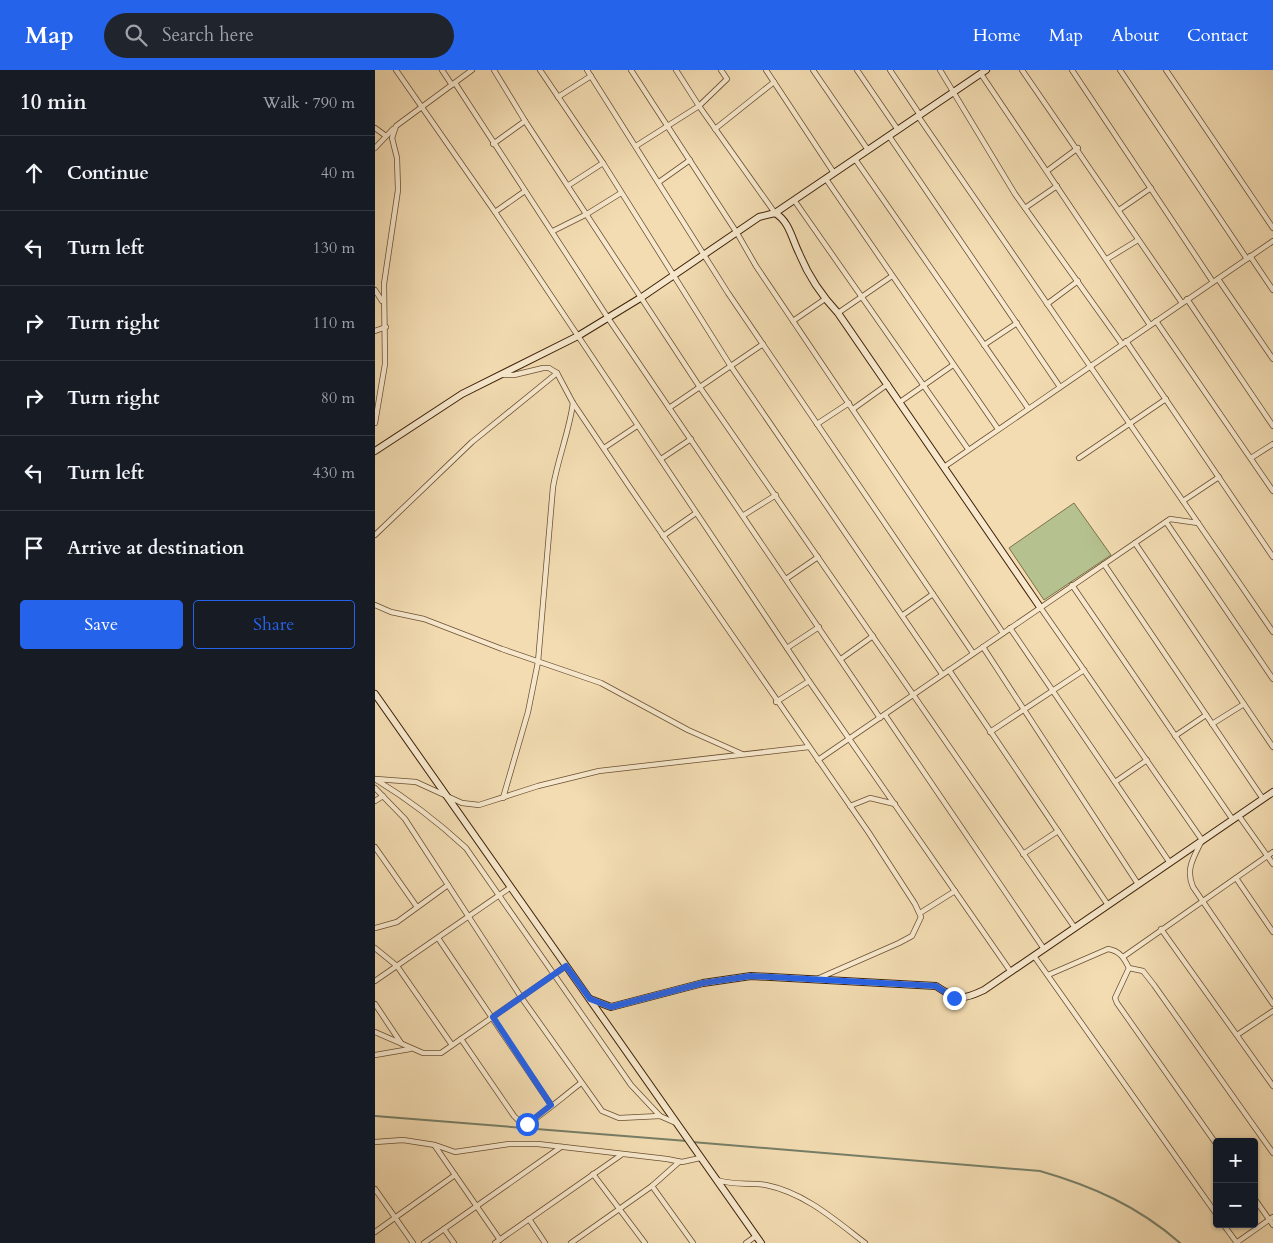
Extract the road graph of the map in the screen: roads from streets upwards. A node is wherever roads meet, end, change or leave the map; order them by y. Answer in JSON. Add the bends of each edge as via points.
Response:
{"nodes":[{"id":1,"x":396,"y":70,"type":"edge"},
{"id":2,"x":442,"y":70,"type":"edge"},
{"id":3,"x":473,"y":70,"type":"edge"},
{"id":4,"x":495,"y":70,"type":"edge"},
{"id":5,"x":540,"y":70,"type":"edge"},
{"id":6,"x":587,"y":70,"type":"edge"},
{"id":7,"x":631,"y":70,"type":"edge"},
{"id":8,"x":676,"y":70,"type":"edge"},
{"id":9,"x":721,"y":70,"type":"edge"},
{"id":10,"x":766,"y":70,"type":"edge"},
{"id":11,"x":813,"y":70,"type":"edge"},
{"id":12,"x":857,"y":70,"type":"edge"},
{"id":13,"x":890,"y":70,"type":"edge"},
{"id":14,"x":940,"y":70,"type":"edge"},
{"id":15,"x":1022,"y":70,"type":"edge"},
{"id":16,"x":1072,"y":70,"type":"edge"},
{"id":17,"x":1120,"y":70,"type":"edge"},
{"id":18,"x":1166,"y":70,"type":"edge"},
{"id":19,"x":983,"y":72,"type":"edge"},
{"id":20,"x":591,"y":76,"type":"junction"},
{"id":21,"x":774,"y":82,"type":"junction"},
{"id":22,"x":453,"y":84,"type":"junction"},
{"id":23,"x":954,"y":92,"type":"junction"},
{"id":24,"x":558,"y":98,"type":"junction"},
{"id":25,"x":699,"y":106,"type":"junction"},
{"id":26,"x":423,"y":107,"type":"junction"},
{"id":27,"x":919,"y":116,"type":"junction"},
{"id":28,"x":525,"y":121,"type":"junction"},
{"id":29,"x":395,"y":126,"type":"junction"},
{"id":30,"x":668,"y":126,"type":"junction"},
{"id":31,"x":375,"y":128,"type":"edge"},
{"id":32,"x":715,"y":129,"type":"junction"},
{"id":33,"x":898,"y":130,"type":"junction"},
{"id":34,"x":386,"y":136,"type":"junction"},
{"id":35,"x":889,"y":136,"type":"junction"},
{"id":36,"x":493,"y":144,"type":"junction"},
{"id":37,"x":636,"y":146,"type":"junction"},
{"id":38,"x":375,"y":148,"type":"edge"},
{"id":39,"x":1078,"y":148,"type":"junction"},
{"id":40,"x":868,"y":150,"type":"junction"},
{"id":41,"x":855,"y":159,"type":"junction"},
{"id":42,"x":690,"y":160,"type":"junction"},
{"id":43,"x":603,"y":163,"type":"junction"},
{"id":44,"x":1047,"y":170,"type":"junction"},
{"id":45,"x":834,"y":173,"type":"junction"},
{"id":46,"x":826,"y":179,"type":"junction"},
{"id":47,"x":659,"y":182,"type":"junction"},
{"id":48,"x":569,"y":186,"type":"junction"},
{"id":49,"x":1057,"y":186,"type":"junction"},
{"id":50,"x":1151,"y":188,"type":"junction"},
{"id":51,"x":525,"y":191,"type":"junction"},
{"id":52,"x":621,"y":193,"type":"junction"},
{"id":53,"x":793,"y":200,"type":"junction"},
{"id":54,"x":1025,"y":208,"type":"junction"},
{"id":55,"x":1119,"y":210,"type":"junction"},
{"id":56,"x":495,"y":212,"type":"junction"},
{"id":57,"x":775,"y":213,"type":"junction"},
{"id":58,"x":587,"y":214,"type":"junction"},
{"id":59,"x":1273,"y":228,"type":"edge"},
{"id":60,"x":553,"y":231,"type":"junction"},
{"id":61,"x":737,"y":233,"type":"junction"},
{"id":62,"x":1138,"y":240,"type":"junction"},
{"id":63,"x":1273,"y":241,"type":"edge"},
{"id":64,"x":705,"y":255,"type":"junction"},
{"id":65,"x":1249,"y":258,"type":"junction"},
{"id":66,"x":1107,"y":259,"type":"junction"},
{"id":67,"x":675,"y":275,"type":"junction"},
{"id":68,"x":892,"y":276,"type":"junction"},
{"id":69,"x":1218,"y":279,"type":"junction"},
{"id":70,"x":1078,"y":282,"type":"junction"},
{"id":71,"x":1213,"y":282,"type":"junction"},
{"id":72,"x":375,"y":290,"type":"edge"},
{"id":73,"x":1273,"y":290,"type":"edge"},
{"id":74,"x":642,"y":297,"type":"junction"},
{"id":75,"x":861,"y":297,"type":"junction"},
{"id":76,"x":825,"y":299,"type":"junction"},
{"id":77,"x":1187,"y":299,"type":"junction"},
{"id":78,"x":383,"y":302,"type":"junction"},
{"id":79,"x":1183,"y":303,"type":"junction"},
{"id":80,"x":1047,"y":304,"type":"junction"},
{"id":81,"x":839,"y":313,"type":"junction"},
{"id":82,"x":608,"y":318,"type":"junction"},
{"id":83,"x":1157,"y":320,"type":"junction"},
{"id":84,"x":793,"y":321,"type":"junction"},
{"id":85,"x":1017,"y":323,"type":"junction"},
{"id":86,"x":1150,"y":325,"type":"junction"},
{"id":87,"x":386,"y":328,"type":"junction"},
{"id":88,"x":375,"y":331,"type":"edge"},
{"id":89,"x":578,"y":336,"type":"junction"},
{"id":90,"x":1124,"y":343,"type":"junction"},
{"id":91,"x":763,"y":344,"type":"junction"},
{"id":92,"x":984,"y":345,"type":"junction"},
{"id":93,"x":1273,"y":359,"type":"edge"},
{"id":94,"x":730,"y":365,"type":"junction"},
{"id":95,"x":953,"y":365,"type":"junction"},
{"id":96,"x":1090,"y":366,"type":"junction"},
{"id":97,"x":557,"y":373,"type":"junction"},
{"id":98,"x":501,"y":375,"type":"junction"},
{"id":99,"x":888,"y":384,"type":"junction"},
{"id":100,"x":699,"y":386,"type":"junction"},
{"id":101,"x":924,"y":386,"type":"junction"},
{"id":102,"x":1060,"y":387,"type":"junction"},
{"id":103,"x":377,"y":398,"type":"edge"},
{"id":104,"x":1166,"y":399,"type":"junction"},
{"id":105,"x":900,"y":402,"type":"junction"},
{"id":106,"x":573,"y":403,"type":"junction"},
{"id":107,"x":849,"y":403,"type":"junction"},
{"id":108,"x":669,"y":408,"type":"junction"},
{"id":109,"x":1028,"y":408,"type":"junction"},
{"id":110,"x":853,"y":409,"type":"junction"},
{"id":111,"x":375,"y":423,"type":"edge"},
{"id":112,"x":817,"y":424,"type":"junction"},
{"id":113,"x":1130,"y":424,"type":"junction"},
{"id":114,"x":637,"y":426,"type":"junction"},
{"id":115,"x":1273,"y":426,"type":"edge"},
{"id":116,"x":998,"y":429,"type":"junction"},
{"id":117,"x":691,"y":438,"type":"junction"},
{"id":118,"x":1273,"y":444,"type":"edge"},
{"id":119,"x":604,"y":448,"type":"junction"},
{"id":120,"x":968,"y":449,"type":"junction"},
{"id":121,"x":375,"y":451,"type":"edge"},
{"id":122,"x":1079,"y":458,"type":"dead end"},
{"id":123,"x":1251,"y":458,"type":"junction"},
{"id":124,"x":661,"y":459,"type":"junction"},
{"id":125,"x":944,"y":467,"type":"junction"},
{"id":126,"x":1219,"y":477,"type":"junction"},
{"id":127,"x":1273,"y":491,"type":"edge"},
{"id":128,"x":776,"y":494,"type":"junction"},
{"id":129,"x":1183,"y":501,"type":"junction"},
{"id":130,"x":695,"y":514,"type":"junction"},
{"id":131,"x":744,"y":515,"type":"junction"},
{"id":132,"x":1166,"y":522,"type":"junction"},
{"id":133,"x":1198,"y":523,"type":"junction"},
{"id":134,"x":375,"y":535,"type":"edge"},
{"id":135,"x":663,"y":536,"type":"junction"},
{"id":136,"x":1135,"y":543,"type":"junction"},
{"id":137,"x":1273,"y":557,"type":"edge"},
{"id":138,"x":818,"y":558,"type":"junction"},
{"id":139,"x":1104,"y":564,"type":"junction"},
{"id":140,"x":786,"y":579,"type":"junction"},
{"id":141,"x":1072,"y":585,"type":"junction"},
{"id":142,"x":933,"y":594,"type":"junction"},
{"id":143,"x":375,"y":605,"type":"edge"},
{"id":144,"x":1040,"y":607,"type":"junction"},
{"id":145,"x":903,"y":615,"type":"junction"},
{"id":146,"x":819,"y":627,"type":"junction"},
{"id":147,"x":1010,"y":628,"type":"junction"},
{"id":148,"x":1273,"y":632,"type":"edge"},
{"id":149,"x":1003,"y":633,"type":"junction"},
{"id":150,"x":873,"y":636,"type":"junction"},
{"id":151,"x":983,"y":647,"type":"junction"},
{"id":152,"x":787,"y":648,"type":"junction"},
{"id":153,"x":973,"y":653,"type":"junction"},
{"id":154,"x":841,"y":659,"type":"junction"},
{"id":155,"x":538,"y":662,"type":"junction"},
{"id":156,"x":949,"y":670,"type":"junction"},
{"id":157,"x":1084,"y":670,"type":"junction"},
{"id":158,"x":942,"y":674,"type":"junction"},
{"id":159,"x":1273,"y":679,"type":"edge"},
{"id":160,"x":809,"y":681,"type":"junction"},
{"id":161,"x":1053,"y":691,"type":"junction"},
{"id":162,"x":375,"y":694,"type":"edge"},
{"id":163,"x":913,"y":695,"type":"junction"},
{"id":164,"x":777,"y":702,"type":"junction"},
{"id":165,"x":1243,"y":704,"type":"junction"},
{"id":166,"x":1024,"y":709,"type":"junction"},
{"id":167,"x":1206,"y":715,"type":"junction"},
{"id":168,"x":882,"y":716,"type":"junction"},
{"id":169,"x":1213,"y":724,"type":"junction"},
{"id":170,"x":990,"y":732,"type":"junction"},
{"id":171,"x":1175,"y":736,"type":"junction"},
{"id":172,"x":850,"y":739,"type":"junction"},
{"id":173,"x":809,"y":747,"type":"junction"},
{"id":174,"x":1273,"y":748,"type":"edge"},
{"id":175,"x":743,"y":755,"type":"junction"},
{"id":176,"x":818,"y":760,"type":"junction"},
{"id":177,"x":1147,"y":760,"type":"junction"},
{"id":178,"x":375,"y":779,"type":"edge"},
{"id":179,"x":1115,"y":782,"type":"junction"},
{"id":180,"x":375,"y":788,"type":"edge"},
{"id":181,"x":1273,"y":792,"type":"edge"},
{"id":182,"x":446,"y":795,"type":"junction"},
{"id":183,"x":383,"y":796,"type":"junction"},
{"id":184,"x":503,"y":798,"type":"junction"},
{"id":185,"x":1263,"y":799,"type":"junction"},
{"id":186,"x":375,"y":802,"type":"edge"},
{"id":187,"x":895,"y":804,"type":"junction"},
{"id":188,"x":850,"y":806,"type":"junction"},
{"id":189,"x":1236,"y":818,"type":"junction"},
{"id":190,"x":1058,"y":831,"type":"junction"},
{"id":191,"x":1202,"y":840,"type":"junction"},
{"id":192,"x":375,"y":848,"type":"edge"},
{"id":193,"x":1273,"y":852,"type":"edge"},
{"id":194,"x":1023,"y":854,"type":"junction"},
{"id":195,"x":1267,"y":856,"type":"junction"},
{"id":196,"x":1170,"y":863,"type":"junction"},
{"id":197,"x":1273,"y":864,"type":"edge"},
{"id":198,"x":1236,"y":878,"type":"junction"},
{"id":199,"x":1139,"y":884,"type":"junction"},
{"id":200,"x":448,"y":885,"type":"junction"},
{"id":201,"x":511,"y":887,"type":"junction"},
{"id":202,"x":955,"y":891,"type":"junction"},
{"id":203,"x":499,"y":894,"type":"junction"},
{"id":204,"x":1203,"y":901,"type":"junction"},
{"id":205,"x":1108,"y":905,"type":"junction"},
{"id":206,"x":417,"y":907,"type":"junction"},
{"id":207,"x":920,"y":914,"type":"junction"},
{"id":208,"x":468,"y":916,"type":"junction"},
{"id":209,"x":375,"y":928,"type":"edge"},
{"id":210,"x":1075,"y":928,"type":"junction"},
{"id":211,"x":1161,"y":929,"type":"junction"},
{"id":212,"x":1273,"y":932,"type":"edge"},
{"id":213,"x":438,"y":938,"type":"junction"},
{"id":214,"x":375,"y":948,"type":"edge"},
{"id":215,"x":1045,"y":949,"type":"junction"},
{"id":216,"x":1034,"y":956,"type":"junction"},
{"id":217,"x":1123,"y":957,"type":"junction"},
{"id":218,"x":397,"y":966,"type":"junction"},
{"id":219,"x":566,"y":966,"type":"junction"},
{"id":220,"x":1129,"y":968,"type":"junction"},
{"id":221,"x":1011,"y":972,"type":"junction"},
{"id":222,"x":554,"y":975,"type":"junction"},
{"id":223,"x":1048,"y":975,"type":"junction"},
{"id":224,"x":816,"y":980,"type":"junction"},
{"id":225,"x":375,"y":981,"type":"edge"},
{"id":226,"x":521,"y":997,"type":"junction"},
{"id":227,"x":590,"y":999,"type":"junction"},
{"id":228,"x":375,"y":1004,"type":"edge"},
{"id":229,"x":1273,"y":1004,"type":"edge"},
{"id":230,"x":1273,"y":1011,"type":"edge"},
{"id":231,"x":493,"y":1017,"type":"junction"},
{"id":232,"x":375,"y":1032,"type":"edge"},
{"id":233,"x":1237,"y":1035,"type":"junction"},
{"id":234,"x":461,"y":1039,"type":"junction"},
{"id":235,"x":402,"y":1044,"type":"junction"},
{"id":236,"x":452,"y":1045,"type":"junction"},
{"id":237,"x":411,"y":1049,"type":"junction"},
{"id":238,"x":375,"y":1055,"type":"edge"},
{"id":239,"x":581,"y":1083,"type":"junction"},
{"id":240,"x":1273,"y":1086,"type":"edge"},
{"id":241,"x":551,"y":1105,"type":"junction"},
{"id":242,"x":660,"y":1116,"type":"junction"},
{"id":243,"x":676,"y":1123,"type":"junction"},
{"id":244,"x":1213,"y":1139,"type":"edge"},
{"id":245,"x":375,"y":1142,"type":"edge"},
{"id":246,"x":435,"y":1145,"type":"junction"},
{"id":247,"x":561,"y":1147,"type":"junction"},
{"id":248,"x":1273,"y":1153,"type":"edge"},
{"id":249,"x":621,"y":1155,"type":"junction"},
{"id":250,"x":700,"y":1158,"type":"junction"},
{"id":251,"x":679,"y":1162,"type":"junction"},
{"id":252,"x":593,"y":1174,"type":"junction"},
{"id":253,"x":455,"y":1175,"type":"junction"},
{"id":254,"x":716,"y":1180,"type":"junction"},
{"id":255,"x":652,"y":1186,"type":"junction"},
{"id":256,"x":375,"y":1189,"type":"edge"},
{"id":257,"x":1258,"y":1203,"type":"edge"},
{"id":258,"x":476,"y":1207,"type":"junction"},
{"id":259,"x":620,"y":1208,"type":"junction"},
{"id":260,"x":1213,"y":1209,"type":"edge"},
{"id":261,"x":395,"y":1218,"type":"junction"},
{"id":262,"x":1271,"y":1218,"type":"edge"},
{"id":263,"x":529,"y":1219,"type":"junction"},
{"id":264,"x":1273,"y":1225,"type":"edge"},
{"id":265,"x":1226,"y":1228,"type":"edge"},
{"id":266,"x":444,"y":1229,"type":"junction"},
{"id":267,"x":375,"y":1232,"type":"edge"},
{"id":268,"x":756,"y":1236,"type":"junction"},
{"id":269,"x":497,"y":1241,"type":"edge"},
{"id":270,"x":642,"y":1242,"type":"edge"},
{"id":271,"x":413,"y":1243,"type":"edge"},
{"id":272,"x":424,"y":1243,"type":"edge"},
{"id":273,"x":454,"y":1243,"type":"edge"},
{"id":274,"x":545,"y":1243,"type":"edge"},
{"id":275,"x":571,"y":1243,"type":"edge"},
{"id":276,"x":693,"y":1243,"type":"edge"},
{"id":277,"x":745,"y":1243,"type":"edge"},
{"id":278,"x":761,"y":1243,"type":"edge"},
{"id":279,"x":865,"y":1243,"type":"edge"},
{"id":280,"x":1237,"y":1243,"type":"edge"}],
"edges":[{"from":1,"to":26,"type":"street"},
{"from":2,"to":22,"type":"street"},
{"from":3,"to":22,"type":"street"},
{"from":4,"to":28,"type":"street"},
{"from":5,"to":24,"type":"street"},
{"from":6,"to":20,"type":"street"},
{"from":7,"to":30,"type":"street"},
{"from":8,"to":25,"type":"street"},
{"from":9,"to":25,"type":"street","via":[[727,78]]},
{"from":10,"to":21,"type":"street"},
{"from":11,"to":40,"type":"street"},
{"from":12,"to":33,"type":"street"},
{"from":13,"to":27,"type":"street"},
{"from":14,"to":23,"type":"street"},
{"from":15,"to":39,"type":"street"},
{"from":16,"to":50,"type":"street"},
{"from":17,"to":65,"type":"street"},
{"from":18,"to":59,"type":"street"},
{"from":19,"to":23,"type":"street"},
{"from":19,"to":44,"type":"street"},
{"from":20,"to":24,"type":"street"},
{"from":20,"to":37,"type":"street"},
{"from":21,"to":32,"type":"street"},
{"from":21,"to":45,"type":"street"},
{"from":22,"to":26,"type":"street"},
{"from":22,"to":36,"type":"street"},
{"from":23,"to":27,"type":"street"},
{"from":23,"to":54,"type":"street"},
{"from":24,"to":43,"type":"street"},
{"from":25,"to":30,"type":"street"},
{"from":25,"to":32,"type":"street"},
{"from":26,"to":29,"type":"street"},
{"from":26,"to":56,"type":"street"},
{"from":27,"to":33,"type":"street"},
{"from":27,"to":80,"type":"street"},
{"from":28,"to":36,"type":"street"},
{"from":28,"to":48,"type":"street"},
{"from":29,"to":34,"type":"street"},
{"from":29,"to":78,"type":"street","via":[[392,138],[397,158],[398,190]]},
{"from":30,"to":37,"type":"street"},
{"from":30,"to":42,"type":"street"},
{"from":31,"to":34,"type":"street"},
{"from":32,"to":57,"type":"street"},
{"from":33,"to":35,"type":"street"},
{"from":34,"to":38,"type":"street"},
{"from":35,"to":40,"type":"street"},
{"from":35,"to":85,"type":"street"},
{"from":36,"to":51,"type":"street"},
{"from":37,"to":47,"type":"street"},
{"from":39,"to":44,"type":"street"},
{"from":39,"to":55,"type":"street"},
{"from":40,"to":41,"type":"street"},
{"from":41,"to":45,"type":"street"},
{"from":41,"to":92,"type":"street"},
{"from":42,"to":47,"type":"street"},
{"from":42,"to":61,"type":"street"},
{"from":43,"to":48,"type":"street"},
{"from":43,"to":52,"type":"street"},
{"from":44,"to":49,"type":"street"},
{"from":45,"to":46,"type":"street"},
{"from":46,"to":53,"type":"street"},
{"from":46,"to":68,"type":"street"},
{"from":47,"to":64,"type":"street"},
{"from":48,"to":58,"type":"street"},
{"from":49,"to":54,"type":"street"},
{"from":49,"to":66,"type":"street"},
{"from":50,"to":55,"type":"street"},
{"from":50,"to":71,"type":"street"},
{"from":51,"to":56,"type":"street"},
{"from":51,"to":60,"type":"street"},
{"from":52,"to":58,"type":"street"},
{"from":52,"to":67,"type":"street"},
{"from":53,"to":57,"type":"street"},
{"from":53,"to":75,"type":"street"},
{"from":54,"to":70,"type":"street"},
{"from":55,"to":62,"type":"street"},
{"from":56,"to":89,"type":"street"},
{"from":57,"to":61,"type":"street","via":[[759,217]]},
{"from":57,"to":76,"type":"street","via":[[785,220],[798,253]]},
{"from":58,"to":60,"type":"street"},
{"from":58,"to":74,"type":"street"},
{"from":60,"to":82,"type":"street"},
{"from":61,"to":64,"type":"street"},
{"from":61,"to":84,"type":"street"},
{"from":62,"to":66,"type":"street"},
{"from":62,"to":79,"type":"street"},
{"from":63,"to":65,"type":"street"},
{"from":64,"to":67,"type":"street"},
{"from":64,"to":91,"type":"street"},
{"from":65,"to":69,"type":"street"},
{"from":65,"to":73,"type":"street"},
{"from":66,"to":86,"type":"street"},
{"from":67,"to":74,"type":"street"},
{"from":67,"to":94,"type":"street"},
{"from":68,"to":75,"type":"street"},
{"from":68,"to":95,"type":"street"},
{"from":69,"to":71,"type":"street"},
{"from":69,"to":93,"type":"street"},
{"from":70,"to":80,"type":"street"},
{"from":70,"to":90,"type":"street"},
{"from":71,"to":77,"type":"street"},
{"from":72,"to":78,"type":"street"},
{"from":74,"to":82,"type":"street"},
{"from":74,"to":100,"type":"street"},
{"from":75,"to":81,"type":"street"},
{"from":75,"to":101,"type":"street"},
{"from":76,"to":81,"type":"street"},
{"from":76,"to":84,"type":"street"},
{"from":77,"to":79,"type":"street"},
{"from":77,"to":115,"type":"street"},
{"from":78,"to":87,"type":"street"},
{"from":79,"to":83,"type":"street"},
{"from":80,"to":96,"type":"street"},
{"from":81,"to":99,"type":"street"},
{"from":82,"to":89,"type":"street"},
{"from":82,"to":108,"type":"street"},
{"from":83,"to":86,"type":"street"},
{"from":83,"to":123,"type":"street"},
{"from":84,"to":107,"type":"street"},
{"from":85,"to":92,"type":"street"},
{"from":85,"to":102,"type":"street"},
{"from":86,"to":90,"type":"street"},
{"from":87,"to":88,"type":"street"},
{"from":87,"to":103,"type":"street","via":[[385,364]]},
{"from":89,"to":98,"type":"street"},
{"from":89,"to":114,"type":"street"},
{"from":90,"to":96,"type":"street"},
{"from":90,"to":104,"type":"street"},
{"from":91,"to":94,"type":"street"},
{"from":91,"to":112,"type":"street"},
{"from":92,"to":109,"type":"street"},
{"from":94,"to":100,"type":"street"},
{"from":94,"to":145,"type":"street"},
{"from":95,"to":101,"type":"street"},
{"from":95,"to":116,"type":"street"},
{"from":96,"to":102,"type":"street"},
{"from":96,"to":113,"type":"street"},
{"from":97,"to":98,"type":"street","via":[[543,368]]},
{"from":97,"to":106,"type":"street"},
{"from":97,"to":134,"type":"street","via":[[472,442]]},
{"from":98,"to":121,"type":"street","via":[[447,403]]},
{"from":99,"to":105,"type":"street"},
{"from":99,"to":110,"type":"street"},
{"from":100,"to":108,"type":"street"},
{"from":100,"to":128,"type":"street"},
{"from":101,"to":105,"type":"street"},
{"from":101,"to":120,"type":"street"},
{"from":102,"to":109,"type":"street"},
{"from":103,"to":111,"type":"street"},
{"from":104,"to":113,"type":"street"},
{"from":104,"to":126,"type":"street"},
{"from":105,"to":125,"type":"street"},
{"from":106,"to":119,"type":"street"},
{"from":106,"to":155,"type":"street","via":[[553,487]]},
{"from":107,"to":110,"type":"street"},
{"from":107,"to":112,"type":"street"},
{"from":108,"to":117,"type":"street"},
{"from":109,"to":116,"type":"street"},
{"from":110,"to":149,"type":"street"},
{"from":112,"to":142,"type":"street"},
{"from":113,"to":122,"type":"street"},
{"from":113,"to":129,"type":"street"},
{"from":114,"to":119,"type":"street"},
{"from":114,"to":124,"type":"street"},
{"from":116,"to":120,"type":"street"},
{"from":117,"to":124,"type":"street"},
{"from":117,"to":131,"type":"street"},
{"from":118,"to":123,"type":"street"},
{"from":119,"to":135,"type":"street"},
{"from":120,"to":125,"type":"street"},
{"from":123,"to":127,"type":"street"},
{"from":124,"to":130,"type":"street"},
{"from":125,"to":144,"type":"street"},
{"from":126,"to":129,"type":"street"},
{"from":126,"to":137,"type":"street"},
{"from":128,"to":131,"type":"street"},
{"from":128,"to":138,"type":"street"},
{"from":129,"to":133,"type":"street"},
{"from":130,"to":135,"type":"street"},
{"from":130,"to":152,"type":"street"},
{"from":131,"to":140,"type":"street"},
{"from":132,"to":133,"type":"street","via":[[1169,519]]},
{"from":132,"to":136,"type":"street"},
{"from":132,"to":159,"type":"street"},
{"from":133,"to":148,"type":"street"},
{"from":135,"to":164,"type":"street"},
{"from":136,"to":139,"type":"street"},
{"from":136,"to":165,"type":"street"},
{"from":138,"to":140,"type":"street"},
{"from":138,"to":150,"type":"street"},
{"from":139,"to":141,"type":"street"},
{"from":139,"to":167,"type":"street"},
{"from":140,"to":146,"type":"street"},
{"from":141,"to":144,"type":"street"},
{"from":141,"to":171,"type":"street"},
{"from":142,"to":145,"type":"street"},
{"from":142,"to":153,"type":"street"},
{"from":143,"to":155,"type":"street","via":[[424,619]]},
{"from":144,"to":147,"type":"street"},
{"from":144,"to":157,"type":"street"},
{"from":145,"to":158,"type":"street"},
{"from":146,"to":152,"type":"street"},
{"from":146,"to":154,"type":"street"},
{"from":147,"to":149,"type":"street"},
{"from":147,"to":161,"type":"street"},
{"from":149,"to":151,"type":"street"},
{"from":150,"to":154,"type":"street"},
{"from":150,"to":163,"type":"street"},
{"from":151,"to":153,"type":"street"},
{"from":151,"to":166,"type":"street"},
{"from":152,"to":160,"type":"street"},
{"from":153,"to":156,"type":"street"},
{"from":154,"to":168,"type":"street"},
{"from":155,"to":175,"type":"street","via":[[601,683],[688,730]]},
{"from":155,"to":184,"type":"street","via":[[528,712]]},
{"from":156,"to":158,"type":"street"},
{"from":156,"to":170,"type":"street"},
{"from":157,"to":161,"type":"street"},
{"from":157,"to":177,"type":"street"},
{"from":158,"to":163,"type":"street"},
{"from":160,"to":164,"type":"street"},
{"from":160,"to":172,"type":"street"},
{"from":161,"to":166,"type":"street"},
{"from":161,"to":179,"type":"street"},
{"from":162,"to":182,"type":"street"},
{"from":163,"to":168,"type":"street"},
{"from":163,"to":194,"type":"street"},
{"from":164,"to":173,"type":"street"},
{"from":165,"to":169,"type":"street"},
{"from":165,"to":174,"type":"street"},
{"from":166,"to":170,"type":"street"},
{"from":166,"to":199,"type":"street"},
{"from":167,"to":169,"type":"street"},
{"from":167,"to":171,"type":"street"},
{"from":168,"to":172,"type":"street"},
{"from":168,"to":215,"type":"street"},
{"from":169,"to":185,"type":"street"},
{"from":170,"to":190,"type":"street"},
{"from":171,"to":189,"type":"street"},
{"from":172,"to":176,"type":"street"},
{"from":172,"to":187,"type":"street"},
{"from":173,"to":175,"type":"street"},
{"from":173,"to":176,"type":"street"},
{"from":175,"to":184,"type":"street","via":[[599,771]]},
{"from":176,"to":188,"type":"street"},
{"from":177,"to":179,"type":"street"},
{"from":177,"to":191,"type":"street"},
{"from":178,"to":182,"type":"street","via":[[404,779]]},
{"from":178,"to":203,"type":"street","via":[[399,793],[457,839]]},
{"from":179,"to":196,"type":"street"},
{"from":180,"to":183,"type":"street"},
{"from":181,"to":185,"type":"street"},
{"from":182,"to":184,"type":"street","via":[[462,804],[479,805]]},
{"from":182,"to":201,"type":"street"},
{"from":183,"to":186,"type":"street"},
{"from":183,"to":200,"type":"street","via":[[405,819]]},
{"from":185,"to":189,"type":"street"},
{"from":187,"to":188,"type":"street","via":[[870,798]]},
{"from":187,"to":202,"type":"street"},
{"from":188,"to":207,"type":"street"},
{"from":189,"to":191,"type":"street"},
{"from":189,"to":195,"type":"street"},
{"from":190,"to":194,"type":"street"},
{"from":190,"to":205,"type":"street"},
{"from":191,"to":196,"type":"street"},
{"from":191,"to":204,"type":"street","via":[[1190,864],[1189,877]]},
{"from":192,"to":206,"type":"street"},
{"from":193,"to":195,"type":"street"},
{"from":194,"to":210,"type":"street"},
{"from":195,"to":197,"type":"street"},
{"from":195,"to":198,"type":"street"},
{"from":196,"to":199,"type":"street"},
{"from":198,"to":204,"type":"street"},
{"from":198,"to":212,"type":"street"},
{"from":199,"to":205,"type":"street"},
{"from":200,"to":206,"type":"street"},
{"from":200,"to":208,"type":"street"},
{"from":201,"to":203,"type":"street"},
{"from":201,"to":219,"type":"street"},
{"from":202,"to":207,"type":"street"},
{"from":202,"to":221,"type":"street"},
{"from":203,"to":208,"type":"street"},
{"from":203,"to":222,"type":"street"},
{"from":204,"to":211,"type":"street"},
{"from":204,"to":229,"type":"street"},
{"from":205,"to":210,"type":"street"},
{"from":206,"to":209,"type":"street","via":[[397,922]]},
{"from":207,"to":224,"type":"street","via":[[912,936]]},
{"from":208,"to":213,"type":"street"},
{"from":208,"to":226,"type":"street"},
{"from":210,"to":215,"type":"street"},
{"from":211,"to":217,"type":"street"},
{"from":211,"to":233,"type":"street"},
{"from":213,"to":218,"type":"street"},
{"from":213,"to":231,"type":"street"},
{"from":214,"to":218,"type":"street"},
{"from":215,"to":216,"type":"street"},
{"from":216,"to":221,"type":"street"},
{"from":216,"to":223,"type":"street"},
{"from":217,"to":220,"type":"street"},
{"from":217,"to":223,"type":"street","via":[[1108,948]]},
{"from":218,"to":225,"type":"street"},
{"from":218,"to":236,"type":"street"},
{"from":219,"to":222,"type":"street"},
{"from":219,"to":227,"type":"street"},
{"from":220,"to":244,"type":"street","via":[[1115,998],[1117,1003]]},
{"from":220,"to":248,"type":"street","via":[[1143,971],[1149,978]]},
{"from":221,"to":224,"type":"street","via":[[966,998],[954,998],[936,986]]},
{"from":222,"to":226,"type":"street"},
{"from":222,"to":242,"type":"street","via":[[631,1085]]},
{"from":223,"to":260,"type":"street"},
{"from":224,"to":227,"type":"street","via":[[751,976],[729,978],[611,1007]]},
{"from":226,"to":231,"type":"street"},
{"from":226,"to":239,"type":"street"},
{"from":227,"to":243,"type":"street"},
{"from":228,"to":235,"type":"street"},
{"from":230,"to":233,"type":"street"},
{"from":231,"to":234,"type":"street"},
{"from":231,"to":241,"type":"street"},
{"from":232,"to":235,"type":"street"},
{"from":233,"to":240,"type":"street"},
{"from":234,"to":236,"type":"street"},
{"from":234,"to":241,"type":"street","via":[[523,1124],[531,1123]]},
{"from":235,"to":237,"type":"street"},
{"from":236,"to":237,"type":"street","via":[[434,1054]]},
{"from":237,"to":238,"type":"street"},
{"from":239,"to":241,"type":"street"},
{"from":239,"to":242,"type":"street","via":[[609,1116]]},
{"from":242,"to":243,"type":"street"},
{"from":243,"to":250,"type":"street"},
{"from":245,"to":246,"type":"street","via":[[403,1140]]},
{"from":246,"to":247,"type":"street","via":[[455,1152],[509,1144]]},
{"from":246,"to":253,"type":"street"},
{"from":247,"to":249,"type":"street"},
{"from":247,"to":258,"type":"street"},
{"from":249,"to":251,"type":"street"},
{"from":249,"to":252,"type":"street"},
{"from":250,"to":251,"type":"street"},
{"from":250,"to":254,"type":"street"},
{"from":251,"to":255,"type":"street"},
{"from":252,"to":259,"type":"street"},
{"from":252,"to":263,"type":"street"},
{"from":253,"to":258,"type":"street"},
{"from":253,"to":261,"type":"street"},
{"from":254,"to":268,"type":"street"},
{"from":254,"to":279,"type":"street","via":[[733,1185],[766,1185],[785,1191],[816,1206]]},
{"from":255,"to":259,"type":"street"},
{"from":255,"to":276,"type":"street"},
{"from":256,"to":261,"type":"street"},
{"from":257,"to":262,"type":"street"},
{"from":258,"to":266,"type":"street"},
{"from":258,"to":269,"type":"street"},
{"from":259,"to":270,"type":"street"},
{"from":259,"to":275,"type":"street"},
{"from":261,"to":267,"type":"street"},
{"from":261,"to":271,"type":"street"},
{"from":262,"to":264,"type":"street"},
{"from":262,"to":280,"type":"street"},
{"from":263,"to":269,"type":"street"},
{"from":263,"to":274,"type":"street"},
{"from":265,"to":280,"type":"street"},
{"from":266,"to":272,"type":"street"},
{"from":266,"to":273,"type":"street"},
{"from":268,"to":277,"type":"street"},
{"from":268,"to":278,"type":"street"}]}
